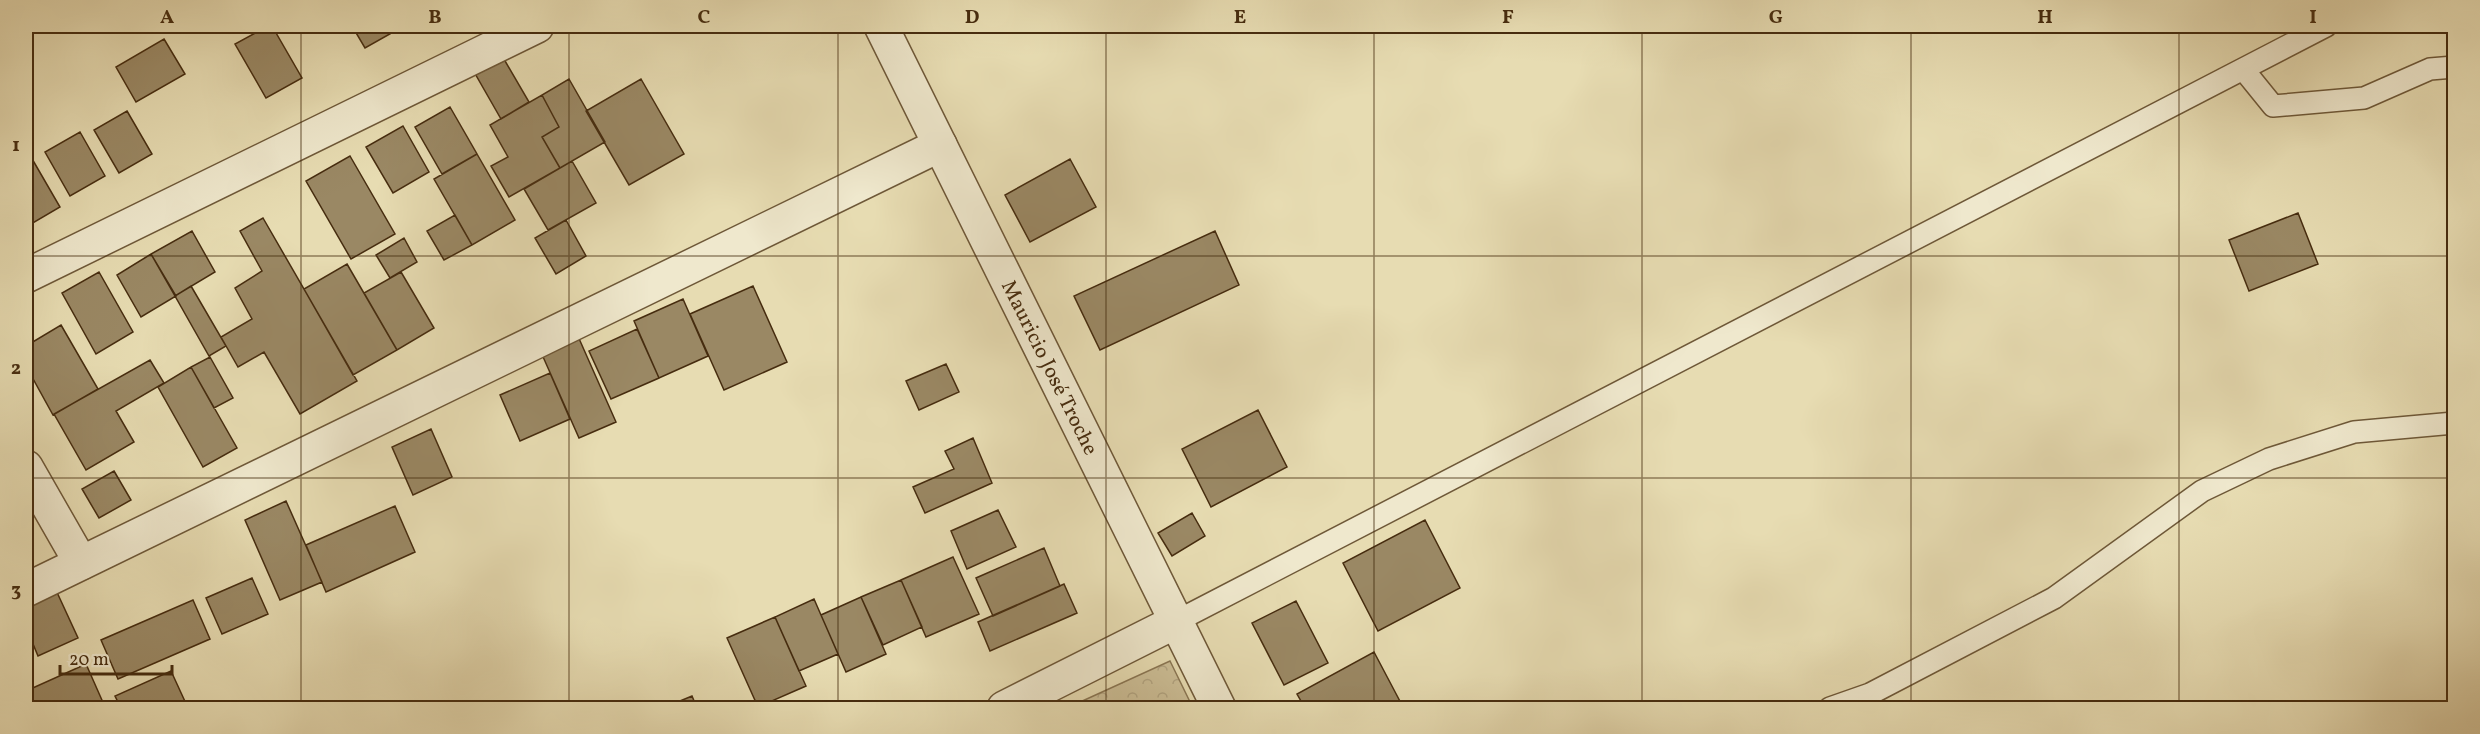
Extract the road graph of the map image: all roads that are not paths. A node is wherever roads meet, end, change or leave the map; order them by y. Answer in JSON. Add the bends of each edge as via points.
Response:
{"nodes":[{"id":1,"x":537,"y":26,"type":"edge"},
{"id":2,"x":881,"y":26,"type":"edge"},
{"id":3,"x":2326,"y":26,"type":"edge"},
{"id":4,"x":2454,"y":67,"type":"edge"},
{"id":5,"x":2243,"y":69,"type":"junction"},
{"id":6,"x":940,"y":146,"type":"junction"},
{"id":7,"x":26,"y":276,"type":"edge"},
{"id":8,"x":2454,"y":423,"type":"edge"},
{"id":9,"x":26,"y":467,"type":"edge"},
{"id":10,"x":81,"y":563,"type":"junction"},
{"id":11,"x":26,"y":590,"type":"edge"},
{"id":12,"x":1177,"y":621,"type":"junction"},
{"id":13,"x":1004,"y":708,"type":"edge"},
{"id":14,"x":1219,"y":708,"type":"edge"},
{"id":15,"x":1830,"y":708,"type":"edge"}],
"edges":[{"from":1,"to":7,"type":"street"},
{"from":2,"to":6,"type":"street","name":"Mauricio José Troche"},
{"from":3,"to":5,"type":"lane"},
{"from":4,"to":5,"type":"lane","via":[[2430,69],[2364,98],[2273,106]]},
{"from":5,"to":12,"type":"lane"},
{"from":6,"to":10,"type":"street"},
{"from":6,"to":12,"type":"street","name":"Mauricio José Troche"},
{"from":8,"to":15,"type":"lane","via":[[2354,432],[2269,459],[2202,491],[2054,598],[1870,694]]},
{"from":9,"to":10,"type":"street"},
{"from":10,"to":11,"type":"street"},
{"from":12,"to":13,"type":"street"},
{"from":12,"to":14,"type":"street","name":"Mauricio José Troche"}]}
